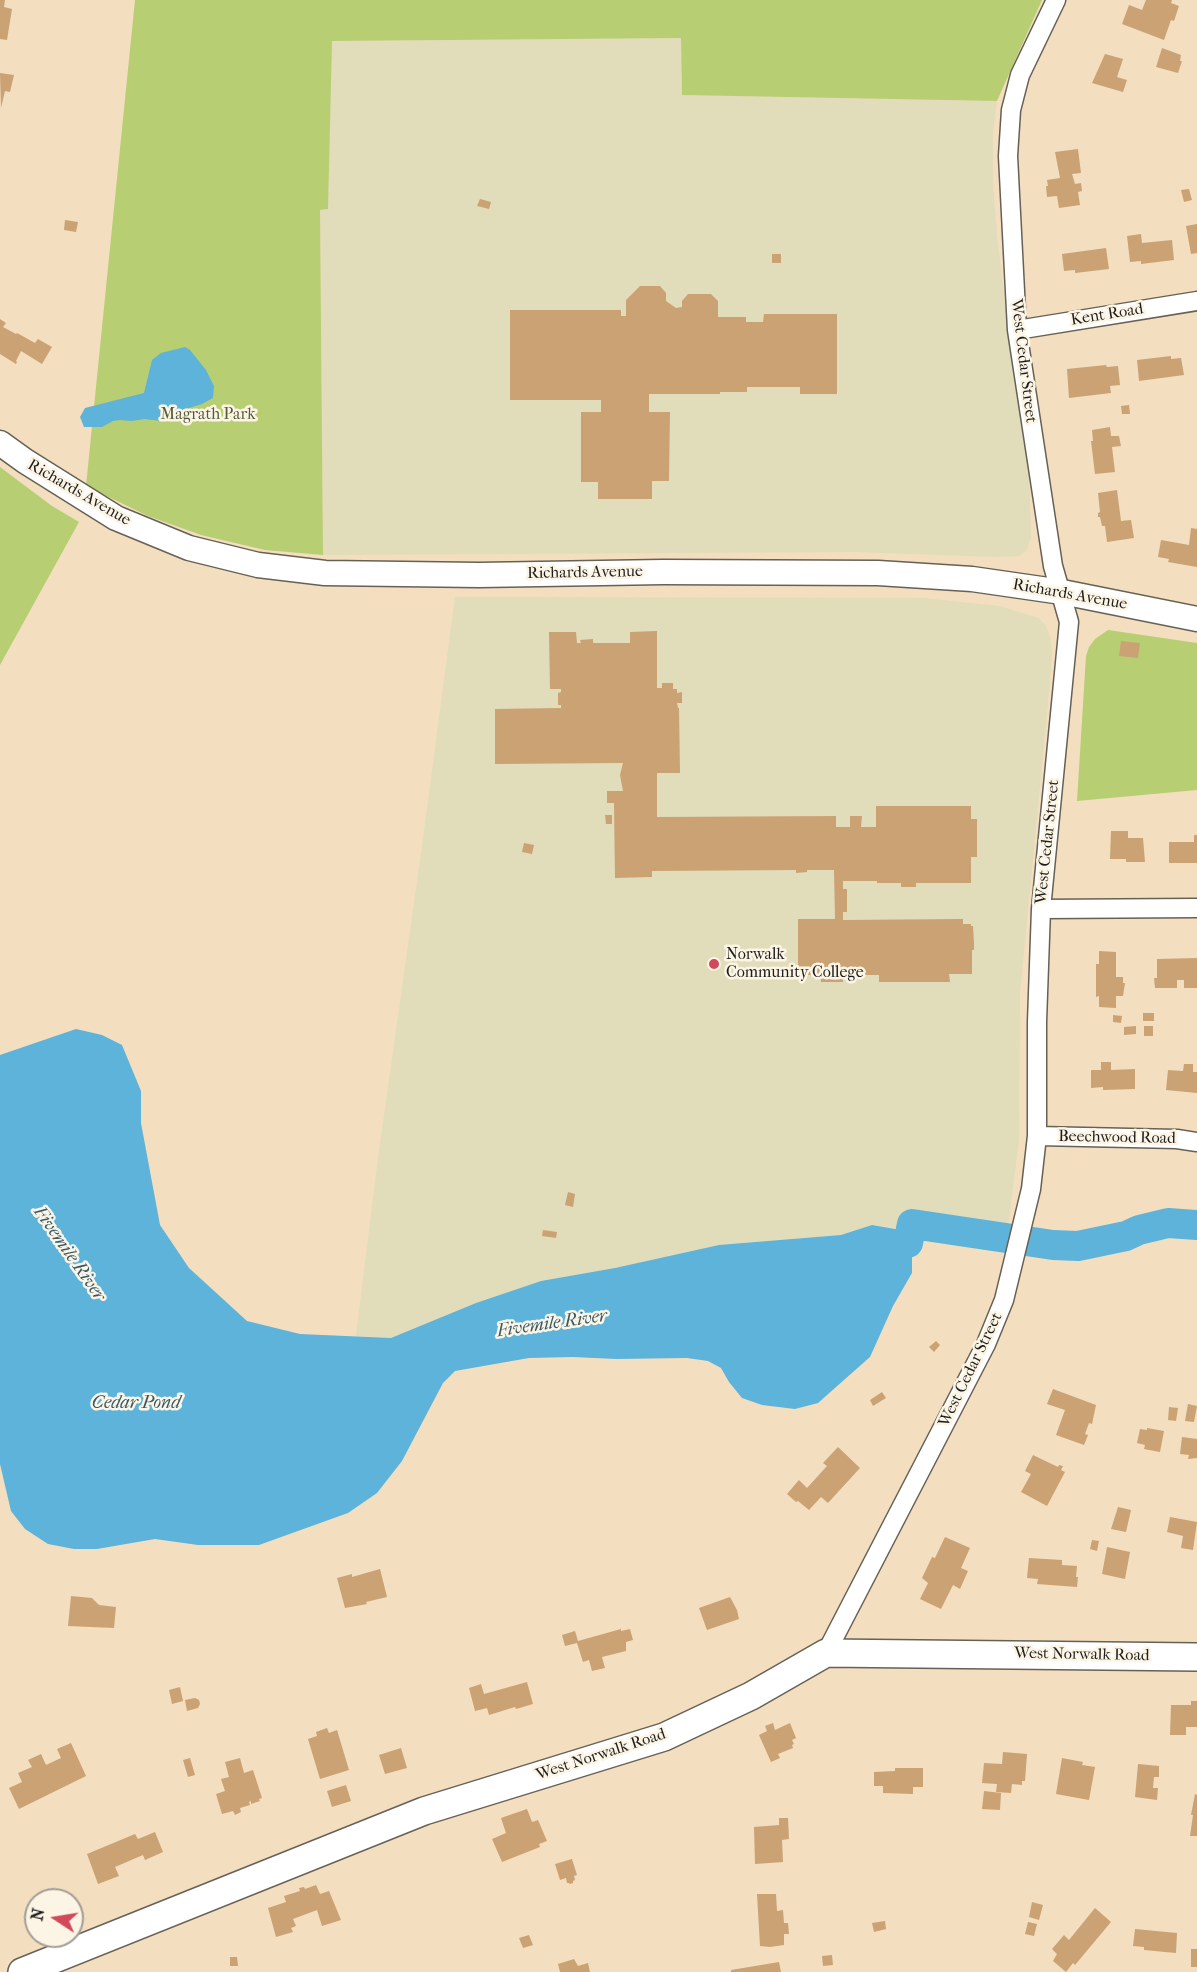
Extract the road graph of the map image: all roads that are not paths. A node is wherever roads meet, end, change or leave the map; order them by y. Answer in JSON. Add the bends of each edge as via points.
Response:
{"nodes":[{"id":1,"x":1056,"y":0,"type":"edge"},
{"id":2,"x":1197,"y":301,"type":"edge"},
{"id":3,"x":1017,"y":330,"type":"junction"},
{"id":4,"x":0,"y":443,"type":"edge"},
{"id":5,"x":1062,"y":592,"type":"junction"},
{"id":6,"x":1197,"y":619,"type":"edge"},
{"id":7,"x":1197,"y":908,"type":"edge"},
{"id":8,"x":1041,"y":909,"type":"junction"},
{"id":9,"x":1037,"y":1136,"type":"junction"},
{"id":10,"x":1197,"y":1142,"type":"edge"},
{"id":11,"x":826,"y":1653,"type":"junction"},
{"id":12,"x":1197,"y":1657,"type":"edge"},
{"id":13,"x":22,"y":1972,"type":"edge"}],
"edges":[{"from":1,"to":3,"type":"street","name":"West Cedar Street","via":[[1020,75],[1011,110],[1008,156]]},
{"from":2,"to":3,"type":"street","name":"Kent Road"},
{"from":3,"to":5,"type":"street","name":"West Cedar Street","via":[[1053,566]]},
{"from":4,"to":5,"type":"street","name":"Richards Avenue","via":[[116,518],[189,548],[258,565],[325,573],[878,573],[972,579]]},
{"from":5,"to":6,"type":"street","name":"Richards Avenue"},
{"from":5,"to":8,"type":"street","name":"West Cedar Street","via":[[1069,621]]},
{"from":7,"to":8,"type":"street"},
{"from":8,"to":9,"type":"street","name":"West Cedar Street"},
{"from":9,"to":10,"type":"street","name":"Beechwood Road","via":[[1177,1138]]},
{"from":9,"to":11,"type":"street","name":"West Cedar Street","via":[[1022,1231],[1004,1300],[986,1344]]},
{"from":11,"to":12,"type":"main road","name":"West Norwalk Road"},
{"from":11,"to":13,"type":"main road","name":"West Norwalk Road","via":[[751,1696],[664,1737],[424,1811]]}]}
